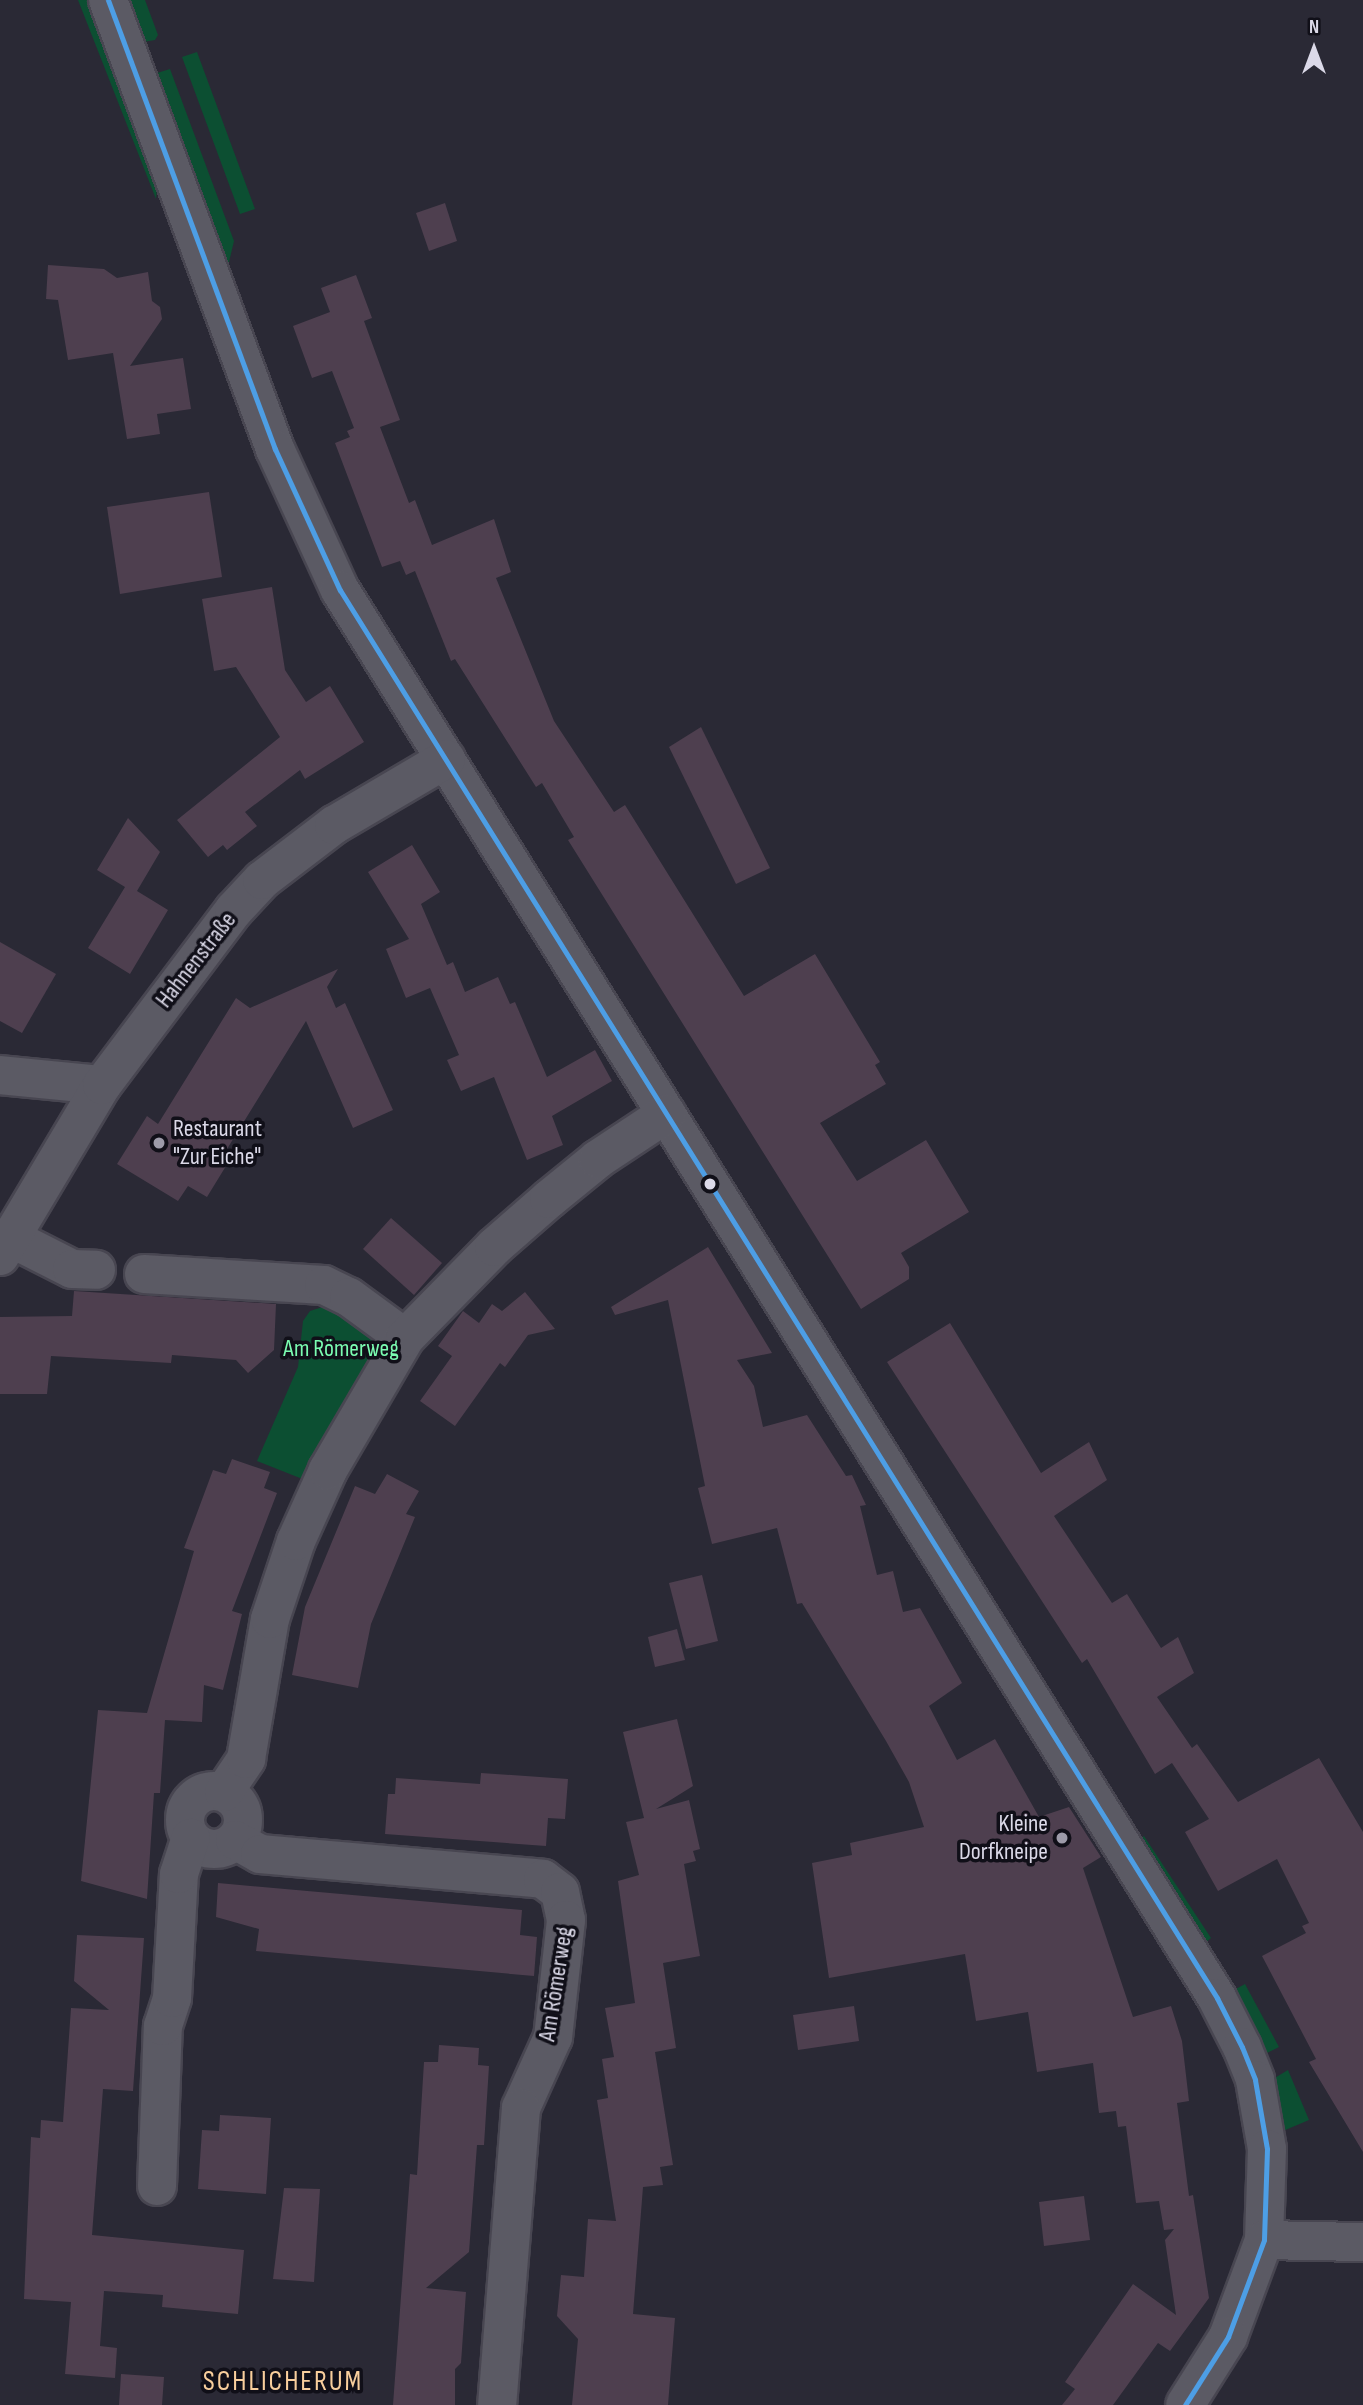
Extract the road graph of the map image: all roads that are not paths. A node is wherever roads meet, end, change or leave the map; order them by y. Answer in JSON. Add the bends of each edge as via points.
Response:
{"nodes":[{"id":1,"x":108,"y":0,"type":"edge"},
{"id":2,"x":446,"y":759,"type":"junction"},
{"id":3,"x":0,"y":1075,"type":"edge"},
{"id":4,"x":102,"y":1085,"type":"junction"},
{"id":5,"x":666,"y":1115,"type":"junction"},
{"id":6,"x":5,"y":1247,"type":"edge"},
{"id":7,"x":96,"y":1270,"type":"dead end"},
{"id":8,"x":144,"y":1273,"type":"dead end"},
{"id":9,"x":405,"y":1338,"type":"junction"},
{"id":10,"x":224,"y":1792,"type":"junction"},
{"id":11,"x":191,"y":1838,"type":"junction"},
{"id":12,"x":235,"y":1840,"type":"junction"},
{"id":13,"x":157,"y":2186,"type":"dead end"},
{"id":14,"x":1264,"y":2240,"type":"junction"},
{"id":15,"x":1363,"y":2242,"type":"edge"},
{"id":16,"x":497,"y":2405,"type":"edge"},
{"id":17,"x":1185,"y":2405,"type":"edge"}],
"edges":[{"from":1,"to":2,"type":"street","via":[[297,499],[340,590]]},
{"from":2,"to":4,"type":"street","name":"Hahnenstraße","via":[[334,825],[262,880],[218,930]]},
{"from":2,"to":5,"type":"street"},
{"from":3,"to":4,"type":"street"},
{"from":4,"to":6,"type":"street","name":"Hahnenstraße"},
{"from":5,"to":9,"type":"street","via":[[549,1199],[494,1247]]},
{"from":5,"to":14,"type":"street","via":[[1230,2021],[1255,2080],[1264,2116],[1268,2182]]},
{"from":6,"to":7,"type":"street","via":[[72,1269]]},
{"from":8,"to":9,"type":"street","via":[[324,1285],[349,1297]]},
{"from":9,"to":10,"type":"street","via":[[328,1470],[296,1541],[270,1619],[246,1759]]},
{"from":10,"to":11,"type":"street","via":[[206,1791],[191,1801],[185,1818]]},
{"from":10,"to":12,"type":"street","via":[[242,1810],[242,1830]]},
{"from":11,"to":12,"type":"street","via":[[213,1849]]},
{"from":11,"to":13,"type":"street","via":[[179,1874],[172,1998],[163,2026]]},
{"from":12,"to":16,"type":"street","name":"Am Römerweg","via":[[260,1854],[543,1879],[560,1892],[566,1920],[553,2037],[521,2108]]},
{"from":14,"to":15,"type":"street"},
{"from":14,"to":17,"type":"street","via":[[1228,2337]]}]}
